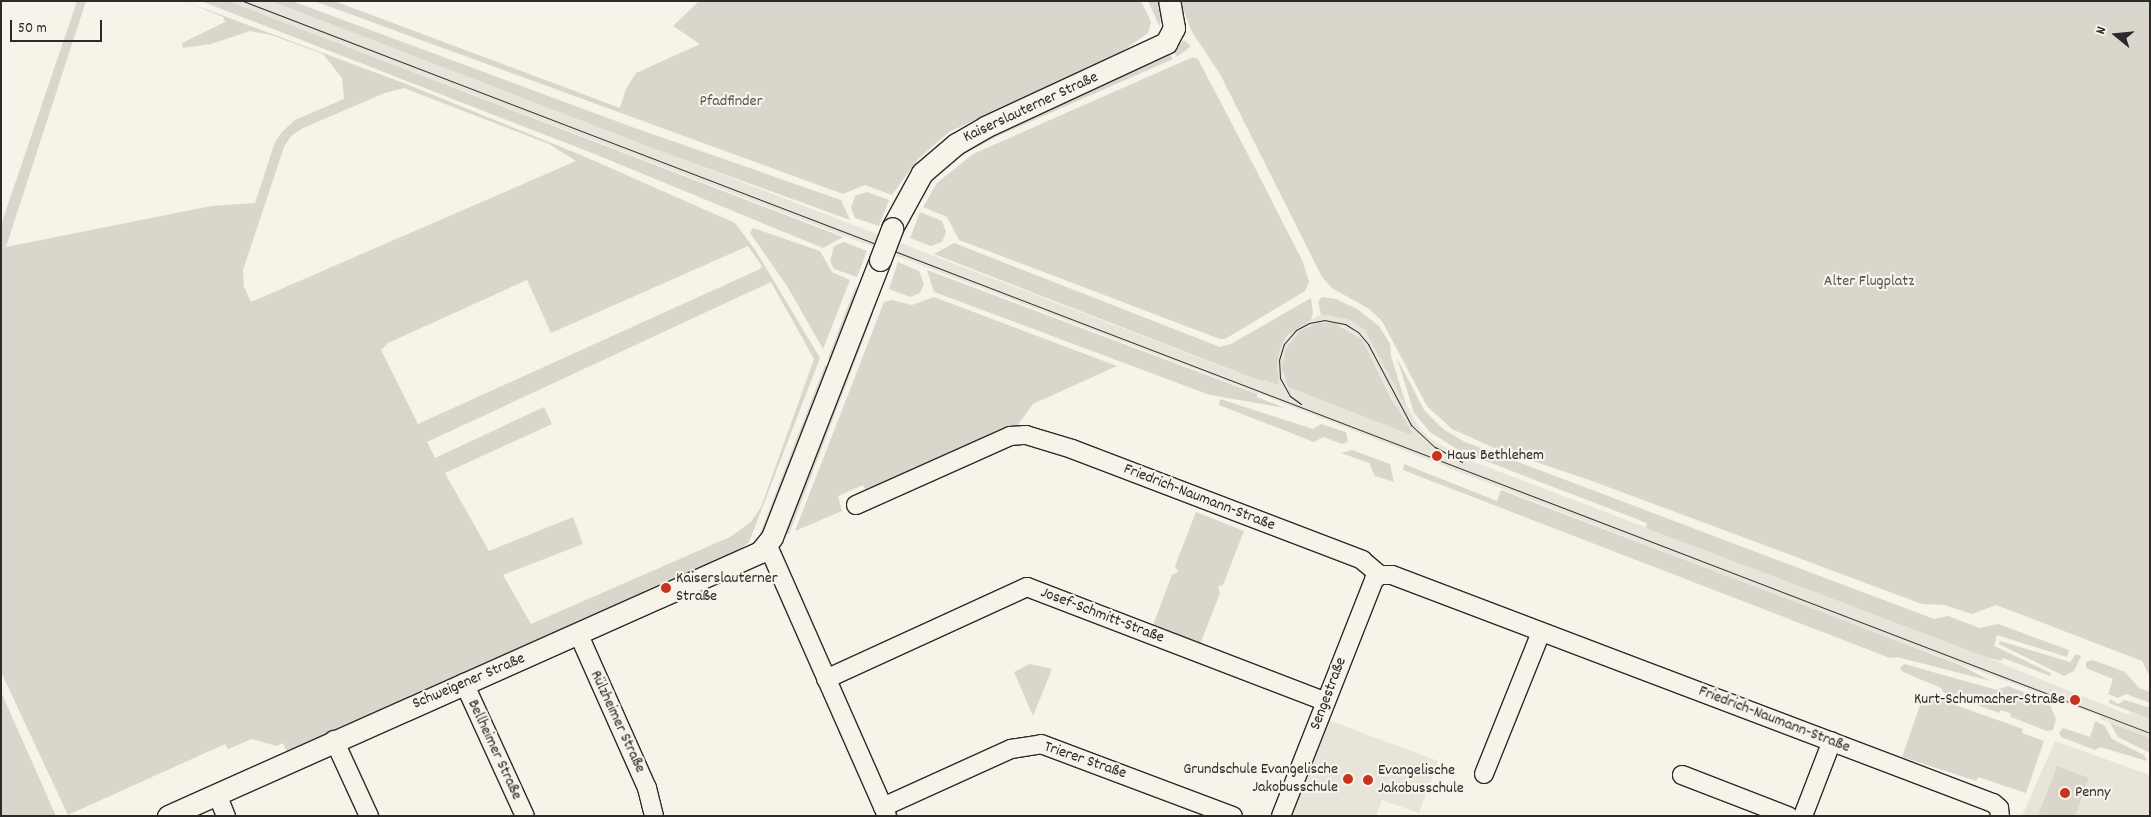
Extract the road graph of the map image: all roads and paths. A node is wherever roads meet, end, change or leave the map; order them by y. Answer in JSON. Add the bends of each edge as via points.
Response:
{"nodes":[{"id":1,"x":1169,"y":1,"type":"edge"},
{"id":2,"x":856,"y":505,"type":"dead end"},
{"id":3,"x":768,"y":546,"type":"junction"},
{"id":4,"x":1380,"y":575,"type":"junction"},
{"id":5,"x":1541,"y":632,"type":"junction"},
{"id":6,"x":578,"y":634,"type":"junction"},
{"id":7,"x":826,"y":679,"type":"junction"},
{"id":8,"x":464,"y":683,"type":"junction"},
{"id":9,"x":1326,"y":702,"type":"junction"},
{"id":10,"x":334,"y":740,"type":"junction"},
{"id":11,"x":1832,"y":741,"type":"junction"},
{"id":12,"x":1484,"y":774,"type":"dead end"},
{"id":13,"x":1682,"y":775,"type":"dead end"},
{"id":14,"x":218,"y":794,"type":"junction"},
{"id":15,"x":885,"y":812,"type":"edge"},
{"id":16,"x":654,"y":813,"type":"edge"},
{"id":17,"x":168,"y":816,"type":"edge"},
{"id":18,"x":226,"y":816,"type":"edge"},
{"id":19,"x":369,"y":816,"type":"edge"},
{"id":20,"x":525,"y":816,"type":"edge"},
{"id":21,"x":1233,"y":816,"type":"edge"},
{"id":22,"x":1281,"y":816,"type":"edge"},
{"id":23,"x":1788,"y":816,"type":"edge"},
{"id":24,"x":1803,"y":816,"type":"edge"},
{"id":25,"x":2000,"y":816,"type":"edge"}],
"edges":[{"from":1,"to":3,"type":"main road","name":"Kaiserslauterner Straße","bridge":true,"via":[[1174,28],[1169,40],[1154,50],[985,126],[956,144],[922,173],[892,228]]},
{"from":2,"to":4,"type":"street","name":"Friedrich-Naumann-Straße","via":[[1010,436],[1026,435],[1080,452],[1362,560]]},
{"from":3,"to":6,"type":"main road","name":"Schweigener Straße","via":[[752,557]]},
{"from":3,"to":7,"type":"street"},
{"from":4,"to":5,"type":"street","name":"Friedrich-Naumann-Straße","via":[[1388,574]]},
{"from":4,"to":9,"type":"street","name":"Sengestraße","via":[[1374,580]]},
{"from":5,"to":11,"type":"street","name":"Friedrich-Naumann-Straße"},
{"from":5,"to":12,"type":"street"},
{"from":6,"to":8,"type":"main road","name":"Schweigener Straße"},
{"from":6,"to":16,"type":"street","name":"Rülzheimer Straße"},
{"from":7,"to":9,"type":"street","name":"Josef-Schmitt-Straße","via":[[1027,587]]},
{"from":7,"to":15,"type":"street"},
{"from":8,"to":10,"type":"main road","name":"Schweigener Straße"},
{"from":8,"to":20,"type":"street","name":"Bellheimer Straße"},
{"from":9,"to":22,"type":"street","name":"Sengestraße"},
{"from":10,"to":14,"type":"main road","name":"Schweigener Straße"},
{"from":10,"to":19,"type":"street"},
{"from":11,"to":24,"type":"street"},
{"from":11,"to":25,"type":"street","name":"Friedrich-Naumann-Straße","via":[[1993,803],[1999,808]]},
{"from":13,"to":23,"type":"street"},
{"from":14,"to":17,"type":"main road","name":"Schweigener Straße"},
{"from":14,"to":18,"type":"street"},
{"from":15,"to":21,"type":"street","name":"Trierer Straße","via":[[1011,749],[1041,744]]}]}
